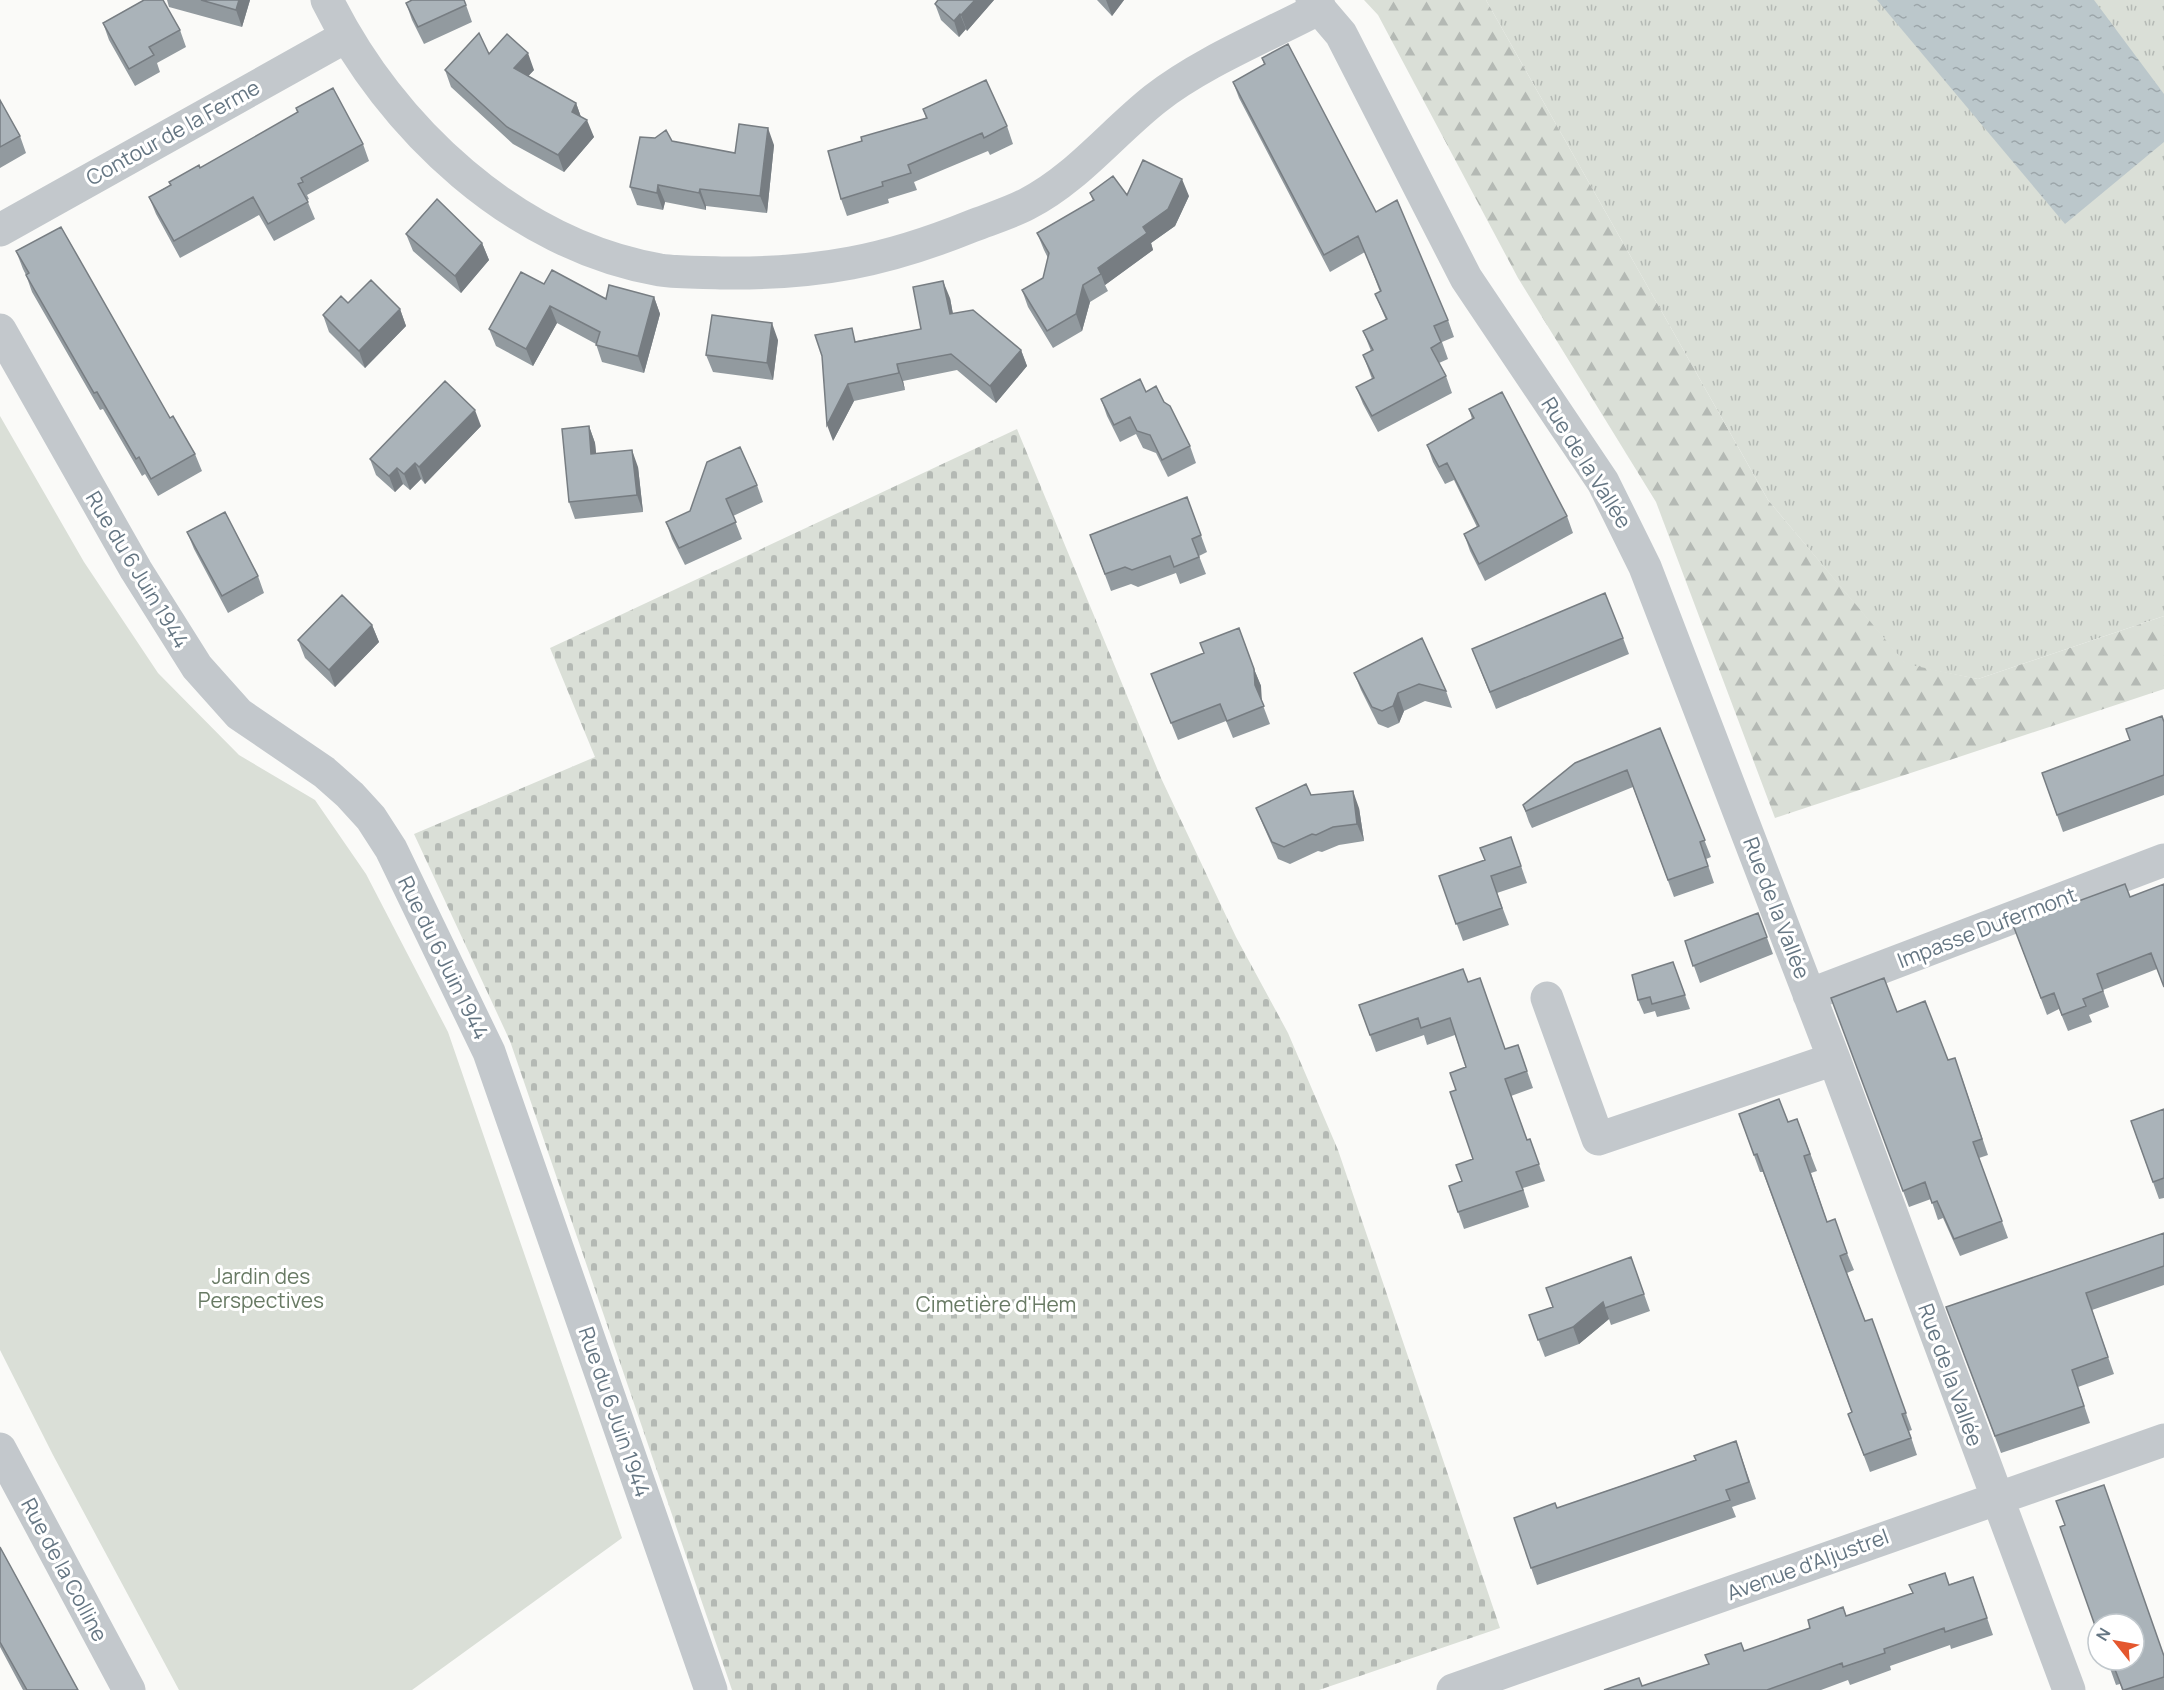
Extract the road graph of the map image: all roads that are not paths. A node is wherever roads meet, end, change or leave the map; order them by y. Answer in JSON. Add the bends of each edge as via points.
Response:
{"nodes":[{"id":1,"x":327,"y":0,"type":"edge"},
{"id":2,"x":1316,"y":4,"type":"edge"},
{"id":3,"x":345,"y":37,"type":"junction"},
{"id":4,"x":0,"y":230,"type":"edge"},
{"id":5,"x":0,"y":330,"type":"edge"},
{"id":6,"x":2164,"y":860,"type":"edge"},
{"id":7,"x":1809,"y":995,"type":"junction"},
{"id":8,"x":1546,"y":998,"type":"dead end"},
{"id":9,"x":1834,"y":1059,"type":"junction"},
{"id":10,"x":2164,"y":1440,"type":"edge"},
{"id":11,"x":0,"y":1449,"type":"edge"},
{"id":12,"x":1995,"y":1498,"type":"junction"},
{"id":13,"x":1515,"y":1680,"type":"edge"},
{"id":14,"x":129,"y":1690,"type":"edge"},
{"id":15,"x":711,"y":1690,"type":"edge"},
{"id":16,"x":1453,"y":1690,"type":"edge"},
{"id":17,"x":2068,"y":1690,"type":"edge"}],
"edges":[{"from":1,"to":3,"type":"street"},
{"from":2,"to":3,"type":"street","via":[[1155,99],[1055,186],[1027,204],[913,249],[865,262],[814,271],[758,273],[663,270],[633,264],[568,239],[530,219],[493,197],[448,162],[399,109]]},
{"from":2,"to":7,"type":"street","name":"Rue de la Vallée","via":[[1341,34],[1466,278],[1603,482],[1624,520],[1669,623]]},
{"from":3,"to":4,"type":"street","name":"Contour de la Ferme"},
{"from":5,"to":15,"type":"street","name":"Rue du 6 Juin 1944","via":[[136,570],[196,667],[239,714],[324,772],[350,795],[371,818],[390,849],[489,1052]]},
{"from":6,"to":7,"type":"street","name":"Impasse Dufermont"},
{"from":7,"to":9,"type":"street","name":"Rue de la Vallée"},
{"from":8,"to":9,"type":"street","via":[[1598,1139]]},
{"from":9,"to":12,"type":"street","name":"Rue de la Vallée"},
{"from":10,"to":12,"type":"street","name":"Avenue d'Aljustrel"},
{"from":11,"to":14,"type":"street","name":"Rue de la Colline"},
{"from":12,"to":13,"type":"street","name":"Avenue d'Aljustrel"},
{"from":12,"to":17,"type":"street","name":"Rue de la Vallée"},
{"from":13,"to":16,"type":"street","name":"Avenue d'Aljustrel"}]}
